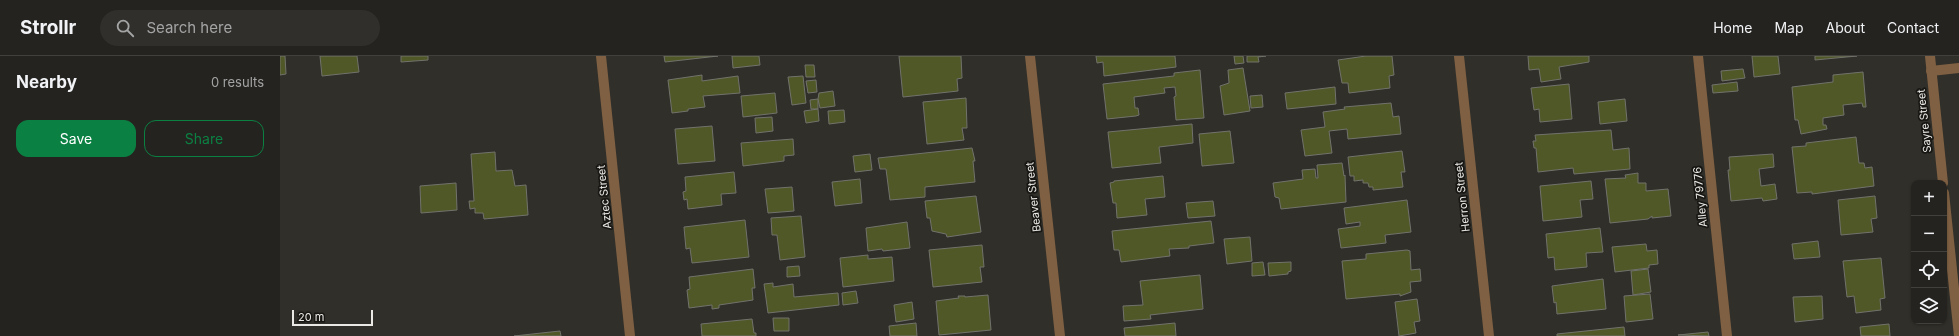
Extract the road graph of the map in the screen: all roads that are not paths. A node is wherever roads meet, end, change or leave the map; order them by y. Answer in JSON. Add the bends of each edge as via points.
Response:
{"nodes":[{"id":1,"x":601,"y":56,"type":"edge"},
{"id":2,"x":1030,"y":56,"type":"edge"},
{"id":3,"x":1459,"y":56,"type":"edge"},
{"id":4,"x":1698,"y":56,"type":"edge"},
{"id":5,"x":1930,"y":56,"type":"edge"},
{"id":6,"x":1959,"y":68,"type":"edge"},
{"id":7,"x":1931,"y":71,"type":"junction"},
{"id":8,"x":1943,"y":180,"type":"edge"},
{"id":9,"x":1946,"y":216,"type":"edge"},
{"id":10,"x":630,"y":336,"type":"edge"},
{"id":11,"x":1060,"y":336,"type":"edge"},
{"id":12,"x":1490,"y":336,"type":"edge"},
{"id":13,"x":1727,"y":336,"type":"edge"},
{"id":14,"x":1959,"y":336,"type":"edge"}],
"edges":[{"from":1,"to":10,"type":"street","name":"Aztec Street"},
{"from":2,"to":11,"type":"street","name":"Beaver Street"},
{"from":3,"to":12,"type":"street","name":"Herron Street"},
{"from":4,"to":13,"type":"street","name":"Alley 79776"},
{"from":5,"to":7,"type":"street","name":"Sayre Street"},
{"from":6,"to":7,"type":"street"},
{"from":7,"to":8,"type":"street","name":"Sayre Street"},
{"from":9,"to":14,"type":"street"}]}
